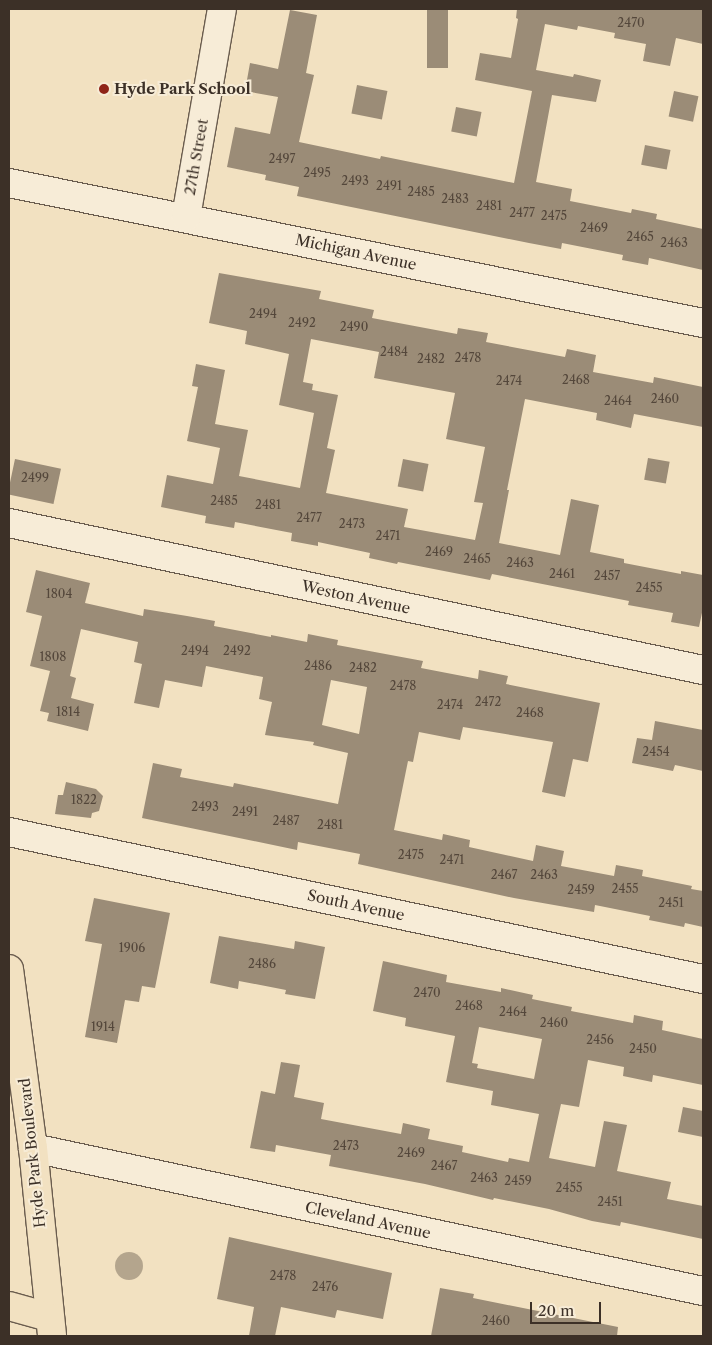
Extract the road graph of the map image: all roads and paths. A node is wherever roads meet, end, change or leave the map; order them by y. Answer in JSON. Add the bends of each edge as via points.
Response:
{"nodes":[{"id":1,"x":222,"y":9,"type":"edge"},
{"id":2,"x":9,"y":183,"type":"edge"},
{"id":3,"x":186,"y":217,"type":"junction"},
{"id":4,"x":703,"y":324,"type":"edge"},
{"id":5,"x":9,"y":523,"type":"edge"},
{"id":6,"x":703,"y":670,"type":"edge"},
{"id":7,"x":9,"y":832,"type":"edge"},
{"id":8,"x":9,"y":969,"type":"edge"},
{"id":9,"x":703,"y":979,"type":"edge"},
{"id":10,"x":12,"y":1014,"type":"edge"},
{"id":11,"x":33,"y":1148,"type":"junction"},
{"id":12,"x":703,"y":1291,"type":"edge"},
{"id":13,"x":9,"y":1306,"type":"edge"},
{"id":14,"x":50,"y":1327,"type":"edge"}],
"edges":[{"from":1,"to":3,"type":"street","name":"27th Street"},
{"from":2,"to":3,"type":"street","name":"Michigan Avenue"},
{"from":3,"to":4,"type":"street","name":"Michigan Avenue"},
{"from":5,"to":6,"type":"street","name":"Weston Avenue"},
{"from":7,"to":9,"type":"street","name":"South Avenue"},
{"from":8,"to":10,"type":"main road","name":"Hyde Park Boulevard"},
{"from":10,"to":11,"type":"main road","name":"Hyde Park Boulevard"},
{"from":11,"to":12,"type":"street","name":"Cleveland Avenue"},
{"from":11,"to":14,"type":"main road","name":"Hyde Park Boulevard"},
{"from":13,"to":14,"type":"main road"}]}
